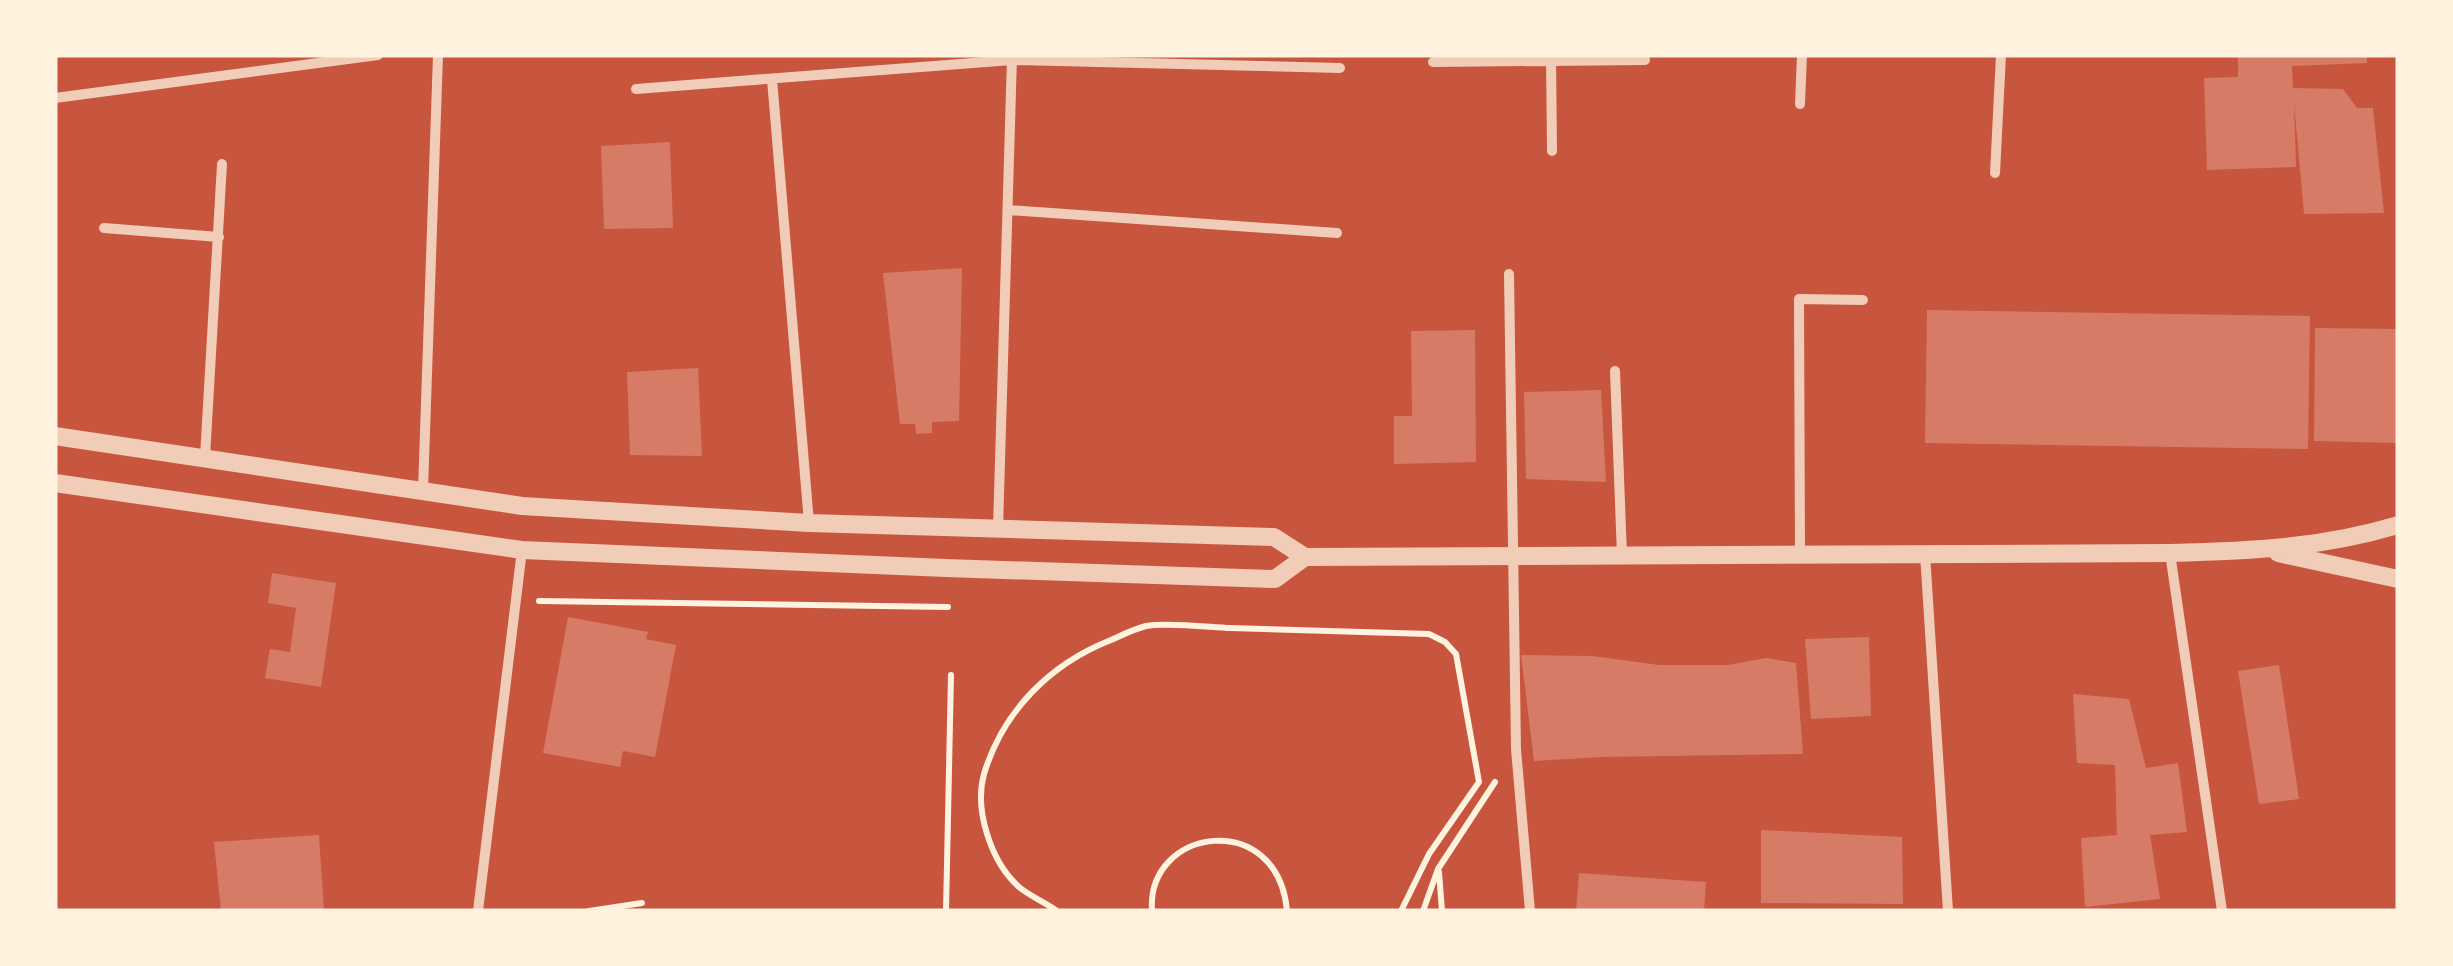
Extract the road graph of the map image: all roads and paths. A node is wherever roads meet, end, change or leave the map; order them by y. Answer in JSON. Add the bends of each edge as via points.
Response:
{"nodes":[{"id":1,"x":378,"y":55,"type":"edge"},
{"id":2,"x":438,"y":55,"type":"edge"},
{"id":3,"x":1802,"y":55,"type":"edge"},
{"id":4,"x":2001,"y":55,"type":"edge"},
{"id":5,"x":1012,"y":57,"type":"edge"},
{"id":6,"x":1551,"y":58,"type":"edge"},
{"id":7,"x":1646,"y":60,"type":"dead end"},
{"id":8,"x":1433,"y":62,"type":"dead end"},
{"id":9,"x":1340,"y":68,"type":"dead end"},
{"id":10,"x":772,"y":78,"type":"junction"},
{"id":11,"x":636,"y":88,"type":"dead end"},
{"id":12,"x":55,"y":98,"type":"edge"},
{"id":13,"x":1800,"y":104,"type":"dead end"},
{"id":14,"x":1552,"y":151,"type":"dead end"},
{"id":15,"x":222,"y":164,"type":"dead end"},
{"id":16,"x":1994,"y":173,"type":"dead end"},
{"id":17,"x":1008,"y":210,"type":"junction"},
{"id":18,"x":104,"y":228,"type":"dead end"},
{"id":19,"x":1337,"y":233,"type":"dead end"},
{"id":20,"x":220,"y":237,"type":"junction"},
{"id":21,"x":1508,"y":274,"type":"dead end"},
{"id":22,"x":1863,"y":300,"type":"dead end"},
{"id":23,"x":1615,"y":371,"type":"dead end"},
{"id":24,"x":55,"y":436,"type":"edge"},
{"id":25,"x":205,"y":457,"type":"junction"},
{"id":26,"x":55,"y":483,"type":"edge"},
{"id":27,"x":423,"y":490,"type":"junction"},
{"id":28,"x":809,"y":524,"type":"junction"},
{"id":29,"x":2398,"y":525,"type":"edge"},
{"id":30,"x":998,"y":530,"type":"junction"},
{"id":31,"x":522,"y":550,"type":"junction"},
{"id":32,"x":2268,"y":550,"type":"junction"},
{"id":33,"x":2170,"y":553,"type":"junction"},
{"id":34,"x":1800,"y":554,"type":"junction"},
{"id":35,"x":1926,"y":554,"type":"junction"},
{"id":36,"x":1513,"y":556,"type":"junction"},
{"id":37,"x":1622,"y":556,"type":"junction"},
{"id":38,"x":1305,"y":557,"type":"junction"},
{"id":39,"x":2398,"y":579,"type":"edge"},
{"id":40,"x":516,"y":601,"type":"junction"},
{"id":41,"x":948,"y":607,"type":"dead end"},
{"id":42,"x":951,"y":675,"type":"dead end"},
{"id":43,"x":1516,"y":749,"type":"junction"},
{"id":44,"x":1438,"y":869,"type":"junction"},
{"id":45,"x":642,"y":903,"type":"dead end"},
{"id":46,"x":478,"y":911,"type":"edge"},
{"id":47,"x":589,"y":911,"type":"edge"},
{"id":48,"x":946,"y":911,"type":"edge"},
{"id":49,"x":1058,"y":911,"type":"edge"},
{"id":50,"x":1152,"y":911,"type":"edge"},
{"id":51,"x":1287,"y":911,"type":"edge"},
{"id":52,"x":1401,"y":911,"type":"edge"},
{"id":53,"x":1422,"y":911,"type":"edge"},
{"id":54,"x":1442,"y":911,"type":"edge"},
{"id":55,"x":1530,"y":911,"type":"edge"},
{"id":56,"x":1948,"y":911,"type":"edge"},
{"id":57,"x":2222,"y":911,"type":"edge"}],
"edges":[{"from":1,"to":12,"type":"street"},
{"from":2,"to":27,"type":"street"},
{"from":3,"to":13,"type":"street"},
{"from":4,"to":16,"type":"street"},
{"from":5,"to":9,"type":"street"},
{"from":5,"to":10,"type":"street"},
{"from":5,"to":17,"type":"street"},
{"from":6,"to":7,"type":"street"},
{"from":6,"to":8,"type":"street"},
{"from":6,"to":14,"type":"street"},
{"from":10,"to":11,"type":"street"},
{"from":10,"to":28,"type":"street"},
{"from":15,"to":20,"type":"street"},
{"from":17,"to":19,"type":"street"},
{"from":17,"to":30,"type":"street"},
{"from":18,"to":20,"type":"street"},
{"from":20,"to":25,"type":"street"},
{"from":21,"to":36,"type":"street"},
{"from":22,"to":34,"type":"street","via":[[1799,299]]},
{"from":23,"to":37,"type":"street"},
{"from":24,"to":25,"type":"street"},
{"from":25,"to":27,"type":"street"},
{"from":26,"to":31,"type":"street"},
{"from":27,"to":28,"type":"street","via":[[522,506]]},
{"from":28,"to":30,"type":"street"},
{"from":29,"to":32,"type":"street"},
{"from":30,"to":38,"type":"street","via":[[1274,537]]},
{"from":31,"to":38,"type":"street","via":[[1275,579]]},
{"from":31,"to":40,"type":"street"},
{"from":32,"to":33,"type":"street"},
{"from":32,"to":39,"type":"street"},
{"from":33,"to":35,"type":"street"},
{"from":33,"to":57,"type":"street"},
{"from":34,"to":35,"type":"street"},
{"from":34,"to":37,"type":"street"},
{"from":35,"to":56,"type":"street"},
{"from":36,"to":37,"type":"street"},
{"from":36,"to":38,"type":"street"},
{"from":36,"to":43,"type":"street"},
{"from":40,"to":41,"type":"path"},
{"from":40,"to":46,"type":"street"},
{"from":42,"to":48,"type":"path"},
{"from":43,"to":44,"type":"path"},
{"from":43,"to":55,"type":"street"},
{"from":44,"to":53,"type":"path"},
{"from":44,"to":54,"type":"path"},
{"from":45,"to":47,"type":"path"},
{"from":49,"to":52,"type":"path","via":[[1020,887],[997,857],[984,823],[987,766],[1010,718],[1047,677],[1101,644],[1148,626],[1430,634],[1456,654],[1479,782]]},
{"from":50,"to":51,"type":"path","via":[[1165,867],[1196,844],[1214,840],[1267,859]]}]}
